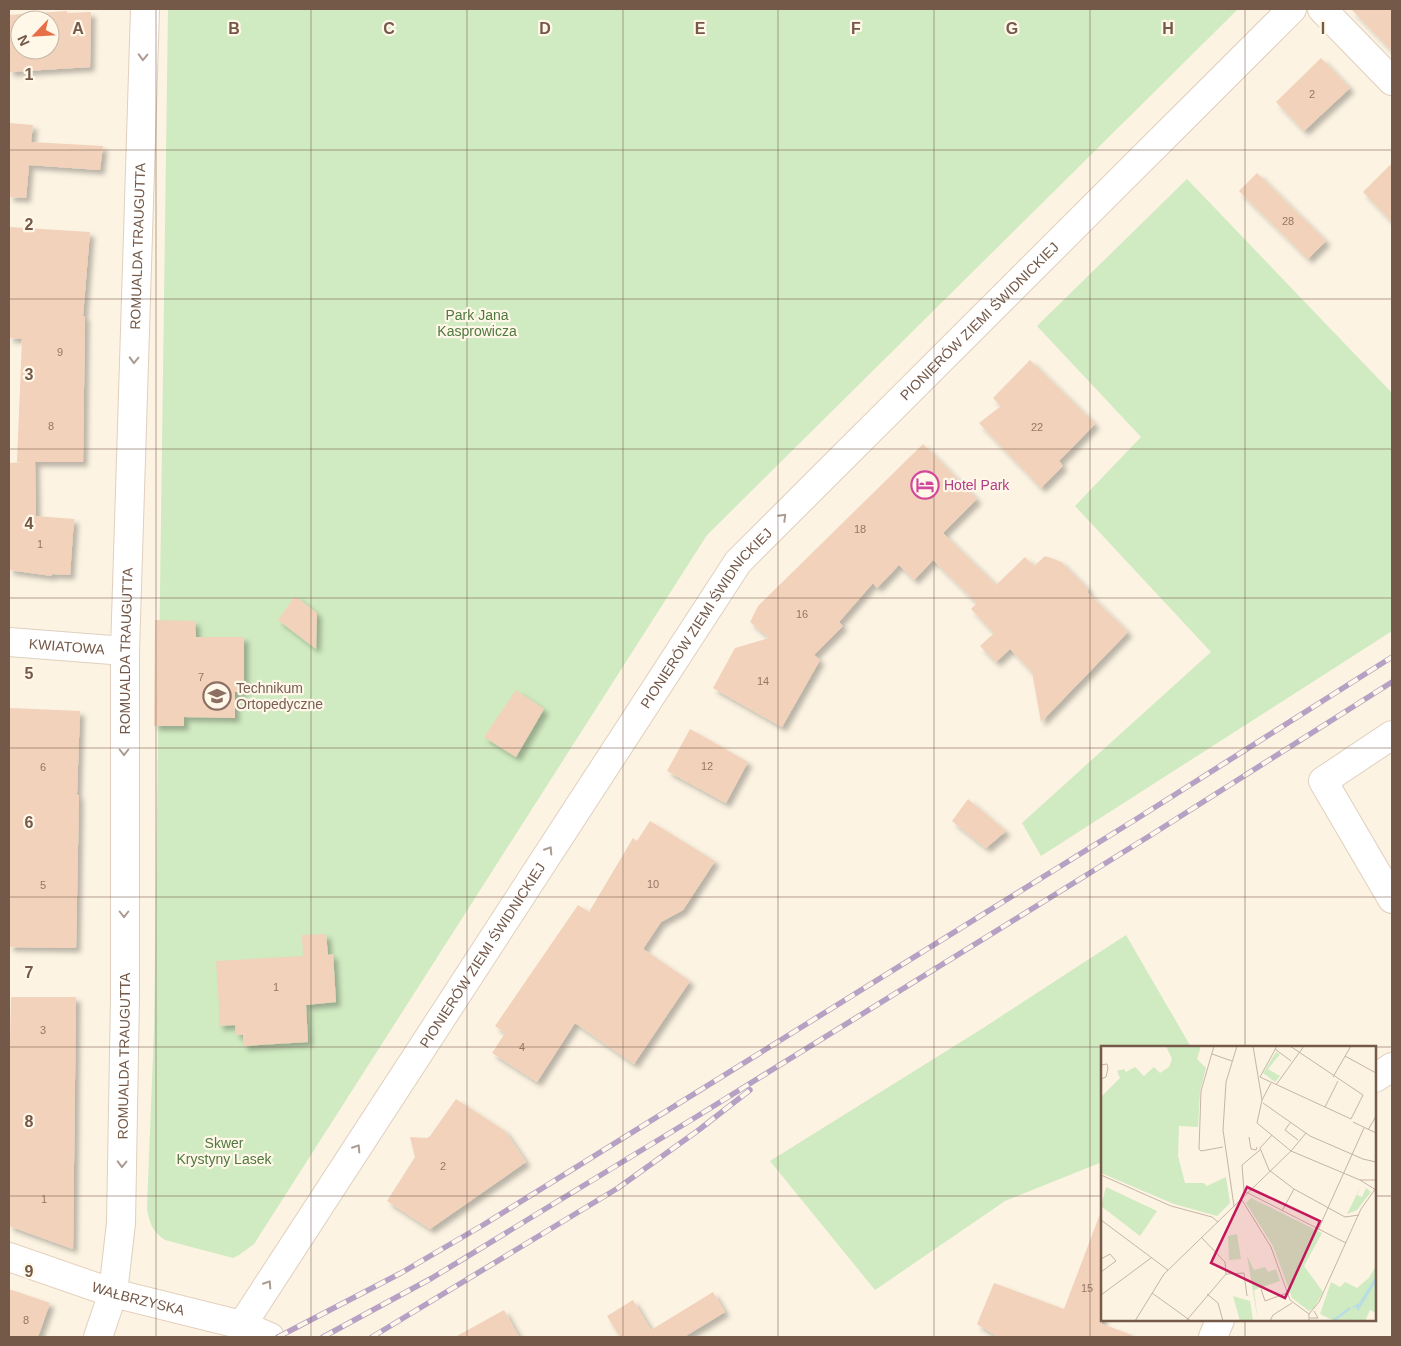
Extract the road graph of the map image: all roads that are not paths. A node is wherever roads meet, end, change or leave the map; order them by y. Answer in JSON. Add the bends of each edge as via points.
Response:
{"nodes":[{"id":1,"x":145,"y":9,"type":"edge"},
{"id":2,"x":1292,"y":9,"type":"edge"},
{"id":3,"x":1322,"y":9,"type":"edge"},
{"id":4,"x":1392,"y":81,"type":"edge"},
{"id":5,"x":9,"y":642,"type":"edge"},
{"id":6,"x":125,"y":651,"type":"junction"},
{"id":7,"x":1392,"y":735,"type":"edge"},
{"id":8,"x":1392,"y":900,"type":"edge"},
{"id":9,"x":1392,"y":1067,"type":"edge"},
{"id":10,"x":1376,"y":1077,"type":"edge"},
{"id":11,"x":9,"y":1257,"type":"edge"},
{"id":12,"x":113,"y":1293,"type":"junction"},
{"id":13,"x":1220,"y":1321,"type":"edge"},
{"id":14,"x":242,"y":1325,"type":"junction"},
{"id":15,"x":98,"y":1337,"type":"edge"},
{"id":16,"x":270,"y":1337,"type":"edge"},
{"id":17,"x":1213,"y":1337,"type":"edge"}],
"edges":[{"from":1,"to":6,"type":"street","name":"ROMUALDA TRAUGUTTA","one_way":true},
{"from":14,"to":2,"type":"street","name":"PIONIERÓW ZIEMI ŚWIDNICKIEJ","one_way":true,"via":[[738,562]]},
{"from":3,"to":4,"type":"street"},
{"from":5,"to":6,"type":"street","name":"KWIATOWA"},
{"from":6,"to":12,"type":"street","name":"ROMUALDA TRAUGUTTA","one_way":true,"via":[[121,1223]]},
{"from":7,"to":8,"type":"street","via":[[1323,781]]},
{"from":9,"to":10,"type":"street"},
{"from":11,"to":12,"type":"street","name":"WAŁBRZYSKA"},
{"from":12,"to":14,"type":"street","name":"WAŁBRZYSKA"},
{"from":12,"to":15,"type":"street","name":"ROMUALDA TRAUGUTTA"},
{"from":13,"to":17,"type":"street"},
{"from":14,"to":16,"type":"street","name":"WAŁBRZYSKA"}]}
